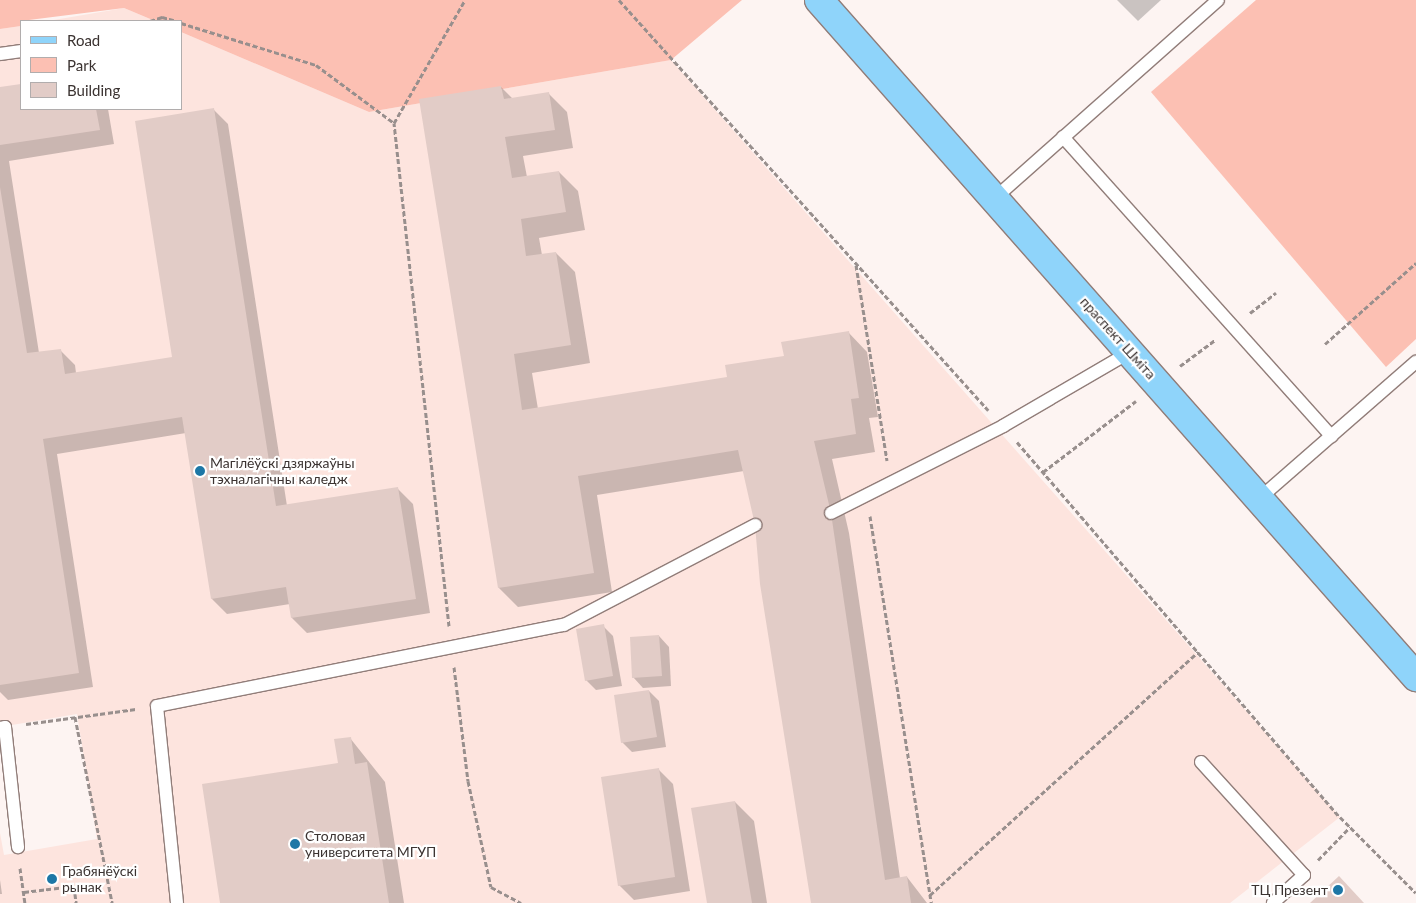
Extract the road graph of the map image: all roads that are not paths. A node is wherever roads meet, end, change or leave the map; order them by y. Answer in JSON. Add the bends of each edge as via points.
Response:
{"nodes":[{"id":1,"x":819,"y":0,"type":"edge"},
{"id":2,"x":1218,"y":0,"type":"edge"},
{"id":3,"x":20,"y":51,"type":"edge"},
{"id":4,"x":0,"y":54,"type":"edge"},
{"id":5,"x":1063,"y":137,"type":"junction"},
{"id":6,"x":995,"y":198,"type":"junction"},
{"id":7,"x":1130,"y":352,"type":"junction"},
{"id":8,"x":1416,"y":362,"type":"edge"},
{"id":9,"x":1330,"y":436,"type":"junction"},
{"id":10,"x":1260,"y":497,"type":"junction"},
{"id":11,"x":831,"y":513,"type":"dead end"},
{"id":12,"x":755,"y":525,"type":"dead end"},
{"id":13,"x":1416,"y":677,"type":"edge"},
{"id":14,"x":3,"y":727,"type":"edge"},
{"id":15,"x":1202,"y":762,"type":"dead end"},
{"id":16,"x":18,"y":847,"type":"road end"},
{"id":17,"x":177,"y":903,"type":"edge"},
{"id":18,"x":1273,"y":903,"type":"edge"}],
"edges":[{"from":1,"to":6,"type":"main road","name":"праспект Шміта"},
{"from":2,"to":5,"type":"lane"},
{"from":3,"to":4,"type":"lane"},
{"from":5,"to":6,"type":"lane"},
{"from":5,"to":9,"type":"lane"},
{"from":6,"to":7,"type":"main road","name":"праспект Шміта"},
{"from":7,"to":10,"type":"main road","name":"праспект Шміта"},
{"from":7,"to":11,"type":"lane","via":[[1003,426]]},
{"from":8,"to":9,"type":"lane"},
{"from":9,"to":10,"type":"lane"},
{"from":10,"to":13,"type":"main road","name":"праспект Шміта"},
{"from":12,"to":17,"type":"lane","via":[[564,625],[157,706]]},
{"from":14,"to":16,"type":"lane"},
{"from":15,"to":18,"type":"lane","via":[[1304,875]]}]}
